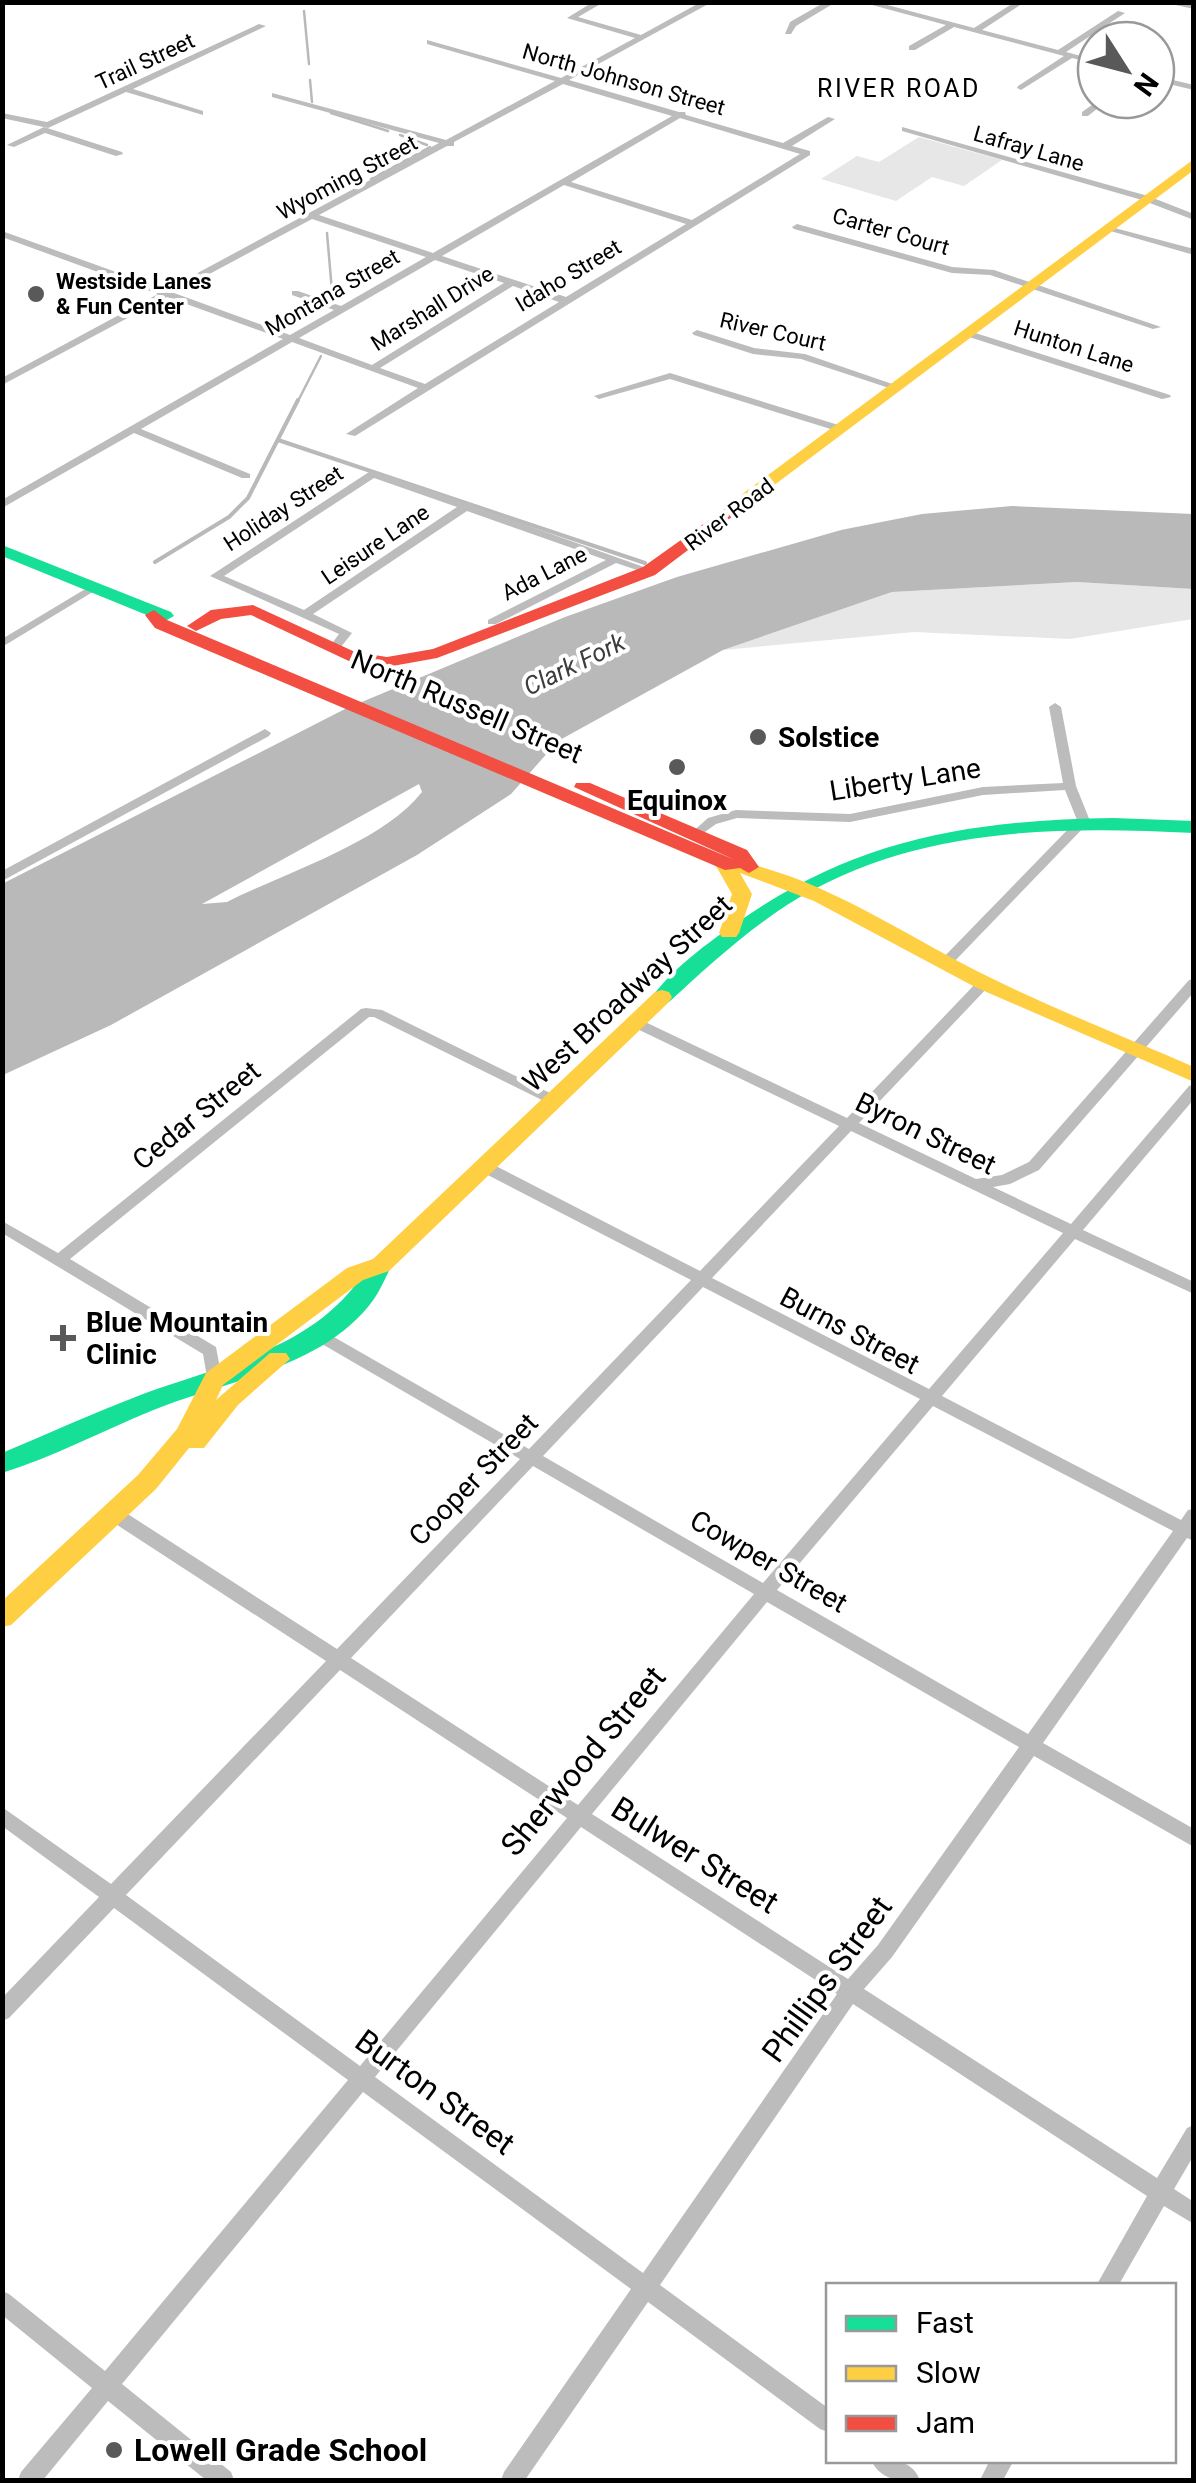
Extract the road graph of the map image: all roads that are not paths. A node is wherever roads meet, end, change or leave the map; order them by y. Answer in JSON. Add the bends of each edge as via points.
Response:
{"nodes":[{"id":1,"x":600,"y":2,"type":"edge"},
{"id":2,"x":708,"y":2,"type":"edge"},
{"id":3,"x":832,"y":2,"type":"edge"},
{"id":4,"x":865,"y":2,"type":"edge"},
{"id":5,"x":1020,"y":2,"type":"edge"},
{"id":6,"x":1174,"y":2,"type":"edge"},
{"id":7,"x":1194,"y":7,"type":"edge"},
{"id":8,"x":1121,"y":13,"type":"dead end"},
{"id":9,"x":952,"y":25,"type":"junction"},
{"id":10,"x":262,"y":26,"type":"dead end"},
{"id":11,"x":975,"y":31,"type":"junction"},
{"id":12,"x":788,"y":32,"type":"dead end"},
{"id":13,"x":643,"y":38,"type":"junction"},
{"id":14,"x":430,"y":42,"type":"dead end"},
{"id":15,"x":912,"y":48,"type":"dead end"},
{"id":16,"x":1060,"y":53,"type":"junction"},
{"id":17,"x":1070,"y":56,"type":"junction"},
{"id":18,"x":1076,"y":57,"type":"edge"},
{"id":19,"x":568,"y":81,"type":"junction"},
{"id":20,"x":1021,"y":88,"type":"dead end"},
{"id":21,"x":126,"y":89,"type":"junction"},
{"id":22,"x":274,"y":95,"type":"dead end"},
{"id":23,"x":200,"y":112,"type":"dead end"},
{"id":24,"x":682,"y":114,"type":"junction"},
{"id":25,"x":2,"y":115,"type":"edge"},
{"id":26,"x":831,"y":118,"type":"dead end"},
{"id":27,"x":44,"y":128,"type":"junction"},
{"id":28,"x":905,"y":129,"type":"dead end"},
{"id":29,"x":450,"y":144,"type":"junction"},
{"id":30,"x":11,"y":145,"type":"dead end"},
{"id":31,"x":785,"y":146,"type":"junction"},
{"id":32,"x":806,"y":153,"type":"joint"},
{"id":33,"x":120,"y":154,"type":"dead end"},
{"id":34,"x":1189,"y":171,"type":"edge"},
{"id":35,"x":566,"y":183,"type":"junction"},
{"id":36,"x":1144,"y":198,"type":"junction"},
{"id":37,"x":315,"y":217,"type":"junction"},
{"id":38,"x":1194,"y":217,"type":"edge"},
{"id":39,"x":693,"y":222,"type":"junction"},
{"id":40,"x":798,"y":227,"type":"dead end"},
{"id":41,"x":1110,"y":228,"type":"junction"},
{"id":42,"x":2,"y":234,"type":"edge"},
{"id":43,"x":1194,"y":252,"type":"edge"},
{"id":44,"x":434,"y":257,"type":"junction"},
{"id":45,"x":513,"y":282,"type":"junction"},
{"id":46,"x":1032,"y":286,"type":"junction"},
{"id":47,"x":296,"y":293,"type":"dead end"},
{"id":48,"x":170,"y":294,"type":"junction"},
{"id":49,"x":564,"y":300,"type":"junction"},
{"id":50,"x":342,"y":310,"type":"junction"},
{"id":51,"x":1156,"y":327,"type":"dead end"},
{"id":52,"x":697,"y":333,"type":"dead end"},
{"id":53,"x":969,"y":334,"type":"junction"},
{"id":54,"x":292,"y":338,"type":"junction"},
{"id":55,"x":373,"y":368,"type":"junction"},
{"id":56,"x":2,"y":382,"type":"edge"},
{"id":57,"x":896,"y":386,"type":"junction"},
{"id":58,"x":424,"y":387,"type":"junction"},
{"id":59,"x":599,"y":396,"type":"dead end"},
{"id":60,"x":1166,"y":397,"type":"dead end"},
{"id":61,"x":132,"y":429,"type":"junction"},
{"id":62,"x":840,"y":429,"type":"junction"},
{"id":63,"x":351,"y":434,"type":"dead end"},
{"id":64,"x":246,"y":476,"type":"dead end"},
{"id":65,"x":2,"y":505,"type":"edge"},
{"id":66,"x":468,"y":505,"type":"junction"},
{"id":67,"x":2,"y":550,"type":"edge"},
{"id":68,"x":614,"y":560,"type":"junction"},
{"id":69,"x":649,"y":571,"type":"junction"},
{"id":70,"x":92,"y":588,"type":"junction"},
{"id":71,"x":154,"y":615,"type":"junction"},
{"id":72,"x":305,"y":615,"type":"junction"},
{"id":73,"x":492,"y":622,"type":"dead end"},
{"id":74,"x":196,"y":626,"type":"junction"},
{"id":75,"x":2,"y":644,"type":"edge"},
{"id":76,"x":333,"y":650,"type":"junction"},
{"id":77,"x":329,"y":688,"type":"junction"},
{"id":78,"x":1055,"y":707,"type":"dead end"},
{"id":79,"x":265,"y":733,"type":"dead end"},
{"id":80,"x":554,"y":783,"type":"junction"},
{"id":81,"x":1070,"y":786,"type":"junction"},
{"id":82,"x":1084,"y":820,"type":"junction"},
{"id":83,"x":1194,"y":827,"type":"edge"},
{"id":84,"x":695,"y":835,"type":"junction"},
{"id":85,"x":738,"y":866,"type":"junction"},
{"id":86,"x":2,"y":877,"type":"edge"},
{"id":87,"x":798,"y":888,"type":"junction"},
{"id":88,"x":728,"y":936,"type":"junction"},
{"id":89,"x":944,"y":964,"type":"junction"},
{"id":90,"x":1194,"y":982,"type":"edge"},
{"id":91,"x":984,"y":983,"type":"junction"},
{"id":92,"x":636,"y":1023,"type":"junction"},
{"id":93,"x":1134,"y":1049,"type":"junction"},
{"id":94,"x":1194,"y":1075,"type":"edge"},
{"id":95,"x":1194,"y":1089,"type":"edge"},
{"id":96,"x":556,"y":1101,"type":"junction"},
{"id":97,"x":850,"y":1124,"type":"junction"},
{"id":98,"x":485,"y":1167,"type":"junction"},
{"id":99,"x":976,"y":1184,"type":"junction"},
{"id":100,"x":2,"y":1226,"type":"edge"},
{"id":101,"x":1072,"y":1232,"type":"junction"},
{"id":102,"x":60,"y":1259,"type":"junction"},
{"id":103,"x":381,"y":1264,"type":"junction"},
{"id":104,"x":701,"y":1279,"type":"junction"},
{"id":105,"x":1194,"y":1290,"type":"edge"},
{"id":106,"x":306,"y":1339,"type":"junction"},
{"id":107,"x":214,"y":1379,"type":"junction"},
{"id":108,"x":929,"y":1399,"type":"junction"},
{"id":109,"x":532,"y":1457,"type":"junction"},
{"id":110,"x":2,"y":1464,"type":"edge"},
{"id":111,"x":147,"y":1482,"type":"junction"},
{"id":112,"x":114,"y":1514,"type":"junction"},
{"id":113,"x":1190,"y":1526,"type":"edge"},
{"id":114,"x":766,"y":1591,"type":"junction"},
{"id":115,"x":2,"y":1617,"type":"edge"},
{"id":116,"x":339,"y":1659,"type":"junction"},
{"id":117,"x":1030,"y":1743,"type":"junction"},
{"id":118,"x":2,"y":1815,"type":"edge"},
{"id":119,"x":578,"y":1817,"type":"junction"},
{"id":120,"x":1194,"y":1839,"type":"edge"},
{"id":121,"x":114,"y":1896,"type":"junction"},
{"id":122,"x":851,"y":1990,"type":"junction"},
{"id":123,"x":2,"y":2012,"type":"edge"},
{"id":124,"x":361,"y":2078,"type":"junction"},
{"id":125,"x":1194,"y":2135,"type":"edge"},
{"id":126,"x":1161,"y":2192,"type":"junction"},
{"id":127,"x":1194,"y":2214,"type":"edge"},
{"id":128,"x":1108,"y":2283,"type":"edge"},
{"id":129,"x":647,"y":2287,"type":"junction"},
{"id":130,"x":2,"y":2301,"type":"edge"},
{"id":131,"x":108,"y":2384,"type":"junction"},
{"id":132,"x":826,"y":2420,"type":"edge"},
{"id":133,"x":886,"y":2463,"type":"edge"},
{"id":134,"x":29,"y":2480,"type":"edge"},
{"id":135,"x":224,"y":2480,"type":"edge"},
{"id":136,"x":512,"y":2480,"type":"edge"},
{"id":137,"x":909,"y":2480,"type":"edge"}],
"edges":[{"from":1,"to":13,"type":"street","via":[[571,18]]},
{"from":2,"to":13,"type":"street","name":"Wyoming Street"},
{"from":3,"to":12,"type":"street"},
{"from":4,"to":9,"type":"street"},
{"from":5,"to":11,"type":"street"},
{"from":6,"to":7,"type":"street"},
{"from":8,"to":16,"type":"street"},
{"from":9,"to":11,"type":"street"},
{"from":9,"to":15,"type":"street"},
{"from":10,"to":21,"type":"street","name":"Trail Street"},
{"from":11,"to":16,"type":"street"},
{"from":13,"to":19,"type":"street","name":"Wyoming Street"},
{"from":14,"to":19,"type":"street","name":"North Johnson Street"},
{"from":16,"to":17,"type":"street"},
{"from":17,"to":18,"type":"street"},
{"from":17,"to":20,"type":"street"},
{"from":19,"to":24,"type":"street","name":"North Johnson Street"},
{"from":19,"to":29,"type":"street","name":"Wyoming Street"},
{"from":21,"to":23,"type":"street"},
{"from":21,"to":27,"type":"street","name":"Trail Street"},
{"from":22,"to":29,"type":"street"},
{"from":24,"to":31,"type":"street","name":"North Johnson Street"},
{"from":24,"to":35,"type":"street","name":"Montana Street"},
{"from":25,"to":27,"type":"street"},
{"from":26,"to":31,"type":"street"},
{"from":27,"to":30,"type":"street","name":"Trail Street"},
{"from":27,"to":33,"type":"street"},
{"from":28,"to":36,"type":"street","name":"Lafray Lane"},
{"from":29,"to":37,"type":"street","name":"Wyoming Street"},
{"from":31,"to":32,"type":"street","name":"North Johnson Street"},
{"from":32,"to":39,"type":"street","name":"Idaho Street"},
{"from":34,"to":36,"type":"main road","name":"River Road"},
{"from":35,"to":39,"type":"street"},
{"from":35,"to":44,"type":"street","name":"Montana Street"},
{"from":36,"to":38,"type":"street","name":"Lafray Lane"},
{"from":36,"to":41,"type":"main road","name":"River Road"},
{"from":37,"to":44,"type":"street"},
{"from":37,"to":48,"type":"street","name":"Wyoming Street"},
{"from":39,"to":49,"type":"street","name":"Idaho Street"},
{"from":40,"to":46,"type":"street","name":"Carter Court"},
{"from":41,"to":43,"type":"street"},
{"from":41,"to":46,"type":"main road","name":"River Road"},
{"from":42,"to":48,"type":"street"},
{"from":44,"to":45,"type":"street"},
{"from":44,"to":50,"type":"street","name":"Montana Street"},
{"from":45,"to":49,"type":"street"},
{"from":45,"to":55,"type":"street","name":"Marshall Drive"},
{"from":46,"to":51,"type":"street","name":"Carter Court"},
{"from":46,"to":53,"type":"main road","name":"River Road"},
{"from":47,"to":50,"type":"street"},
{"from":48,"to":54,"type":"street"},
{"from":48,"to":56,"type":"street","name":"Wyoming Street"},
{"from":49,"to":58,"type":"street","name":"Idaho Street"},
{"from":50,"to":54,"type":"street","name":"Montana Street"},
{"from":52,"to":57,"type":"street","name":"River Court"},
{"from":53,"to":57,"type":"main road","name":"River Road"},
{"from":53,"to":60,"type":"street","name":"Hunton Lane"},
{"from":54,"to":55,"type":"street"},
{"from":54,"to":61,"type":"street","name":"Montana Street"},
{"from":55,"to":58,"type":"street"},
{"from":57,"to":62,"type":"main road","name":"River Road"},
{"from":58,"to":63,"type":"street","name":"Idaho Street"},
{"from":59,"to":62,"type":"street","via":[[670,376]]},
{"from":61,"to":64,"type":"street"},
{"from":61,"to":65,"type":"street","name":"Montana Street"},
{"from":62,"to":69,"type":"main road","name":"River Road"},
{"from":66,"to":68,"type":"street"},
{"from":66,"to":72,"type":"street","name":"Leisure Lane"},
{"from":66,"to":72,"type":"street","name":"Holiday Street","via":[[372,474],[216,576]]},
{"from":67,"to":70,"type":"main road","name":"North Russell Street"},
{"from":68,"to":69,"type":"street"},
{"from":68,"to":73,"type":"street","name":"Ada Lane"},
{"from":69,"to":76,"type":"main road","name":"River Road","via":[[423,656],[368,661]]},
{"from":70,"to":71,"type":"main road","name":"North Russell Street"},
{"from":70,"to":75,"type":"street"},
{"from":71,"to":74,"type":"main road","name":"North Russell Street"},
{"from":71,"to":77,"type":"main road","name":"North Russell Street","via":[[161,624]]},
{"from":72,"to":76,"type":"street","via":[[346,632]]},
{"from":74,"to":76,"type":"main road","name":"River Road","via":[[217,614],[253,610]]},
{"from":74,"to":77,"type":"main road","name":"North Russell Street"},
{"from":77,"to":80,"type":"main road","name":"North Russell Street"},
{"from":78,"to":81,"type":"street"},
{"from":79,"to":86,"type":"street"},
{"from":80,"to":84,"type":"main road","name":"North Russell Street"},
{"from":80,"to":85,"type":"main road","name":"North Russell Street"},
{"from":81,"to":82,"type":"street"},
{"from":81,"to":84,"type":"street","name":"Liberty Lane","via":[[983,790],[850,818],[736,814]]},
{"from":82,"to":83,"type":"main road","name":"West Broadway Street"},
{"from":82,"to":87,"type":"main road","name":"West Broadway Street","via":[[982,826],[919,840]]},
{"from":82,"to":89,"type":"street"},
{"from":84,"to":85,"type":"main road","name":"North Russell Street","via":[[740,854]]},
{"from":85,"to":87,"type":"main road","name":"North Russell Street"},
{"from":85,"to":88,"type":"main road","via":[[742,894]]},
{"from":87,"to":88,"type":"main road","name":"West Broadway Street"},
{"from":87,"to":89,"type":"main road","name":"North Russell Street"},
{"from":88,"to":92,"type":"main road","name":"West Broadway Street"},
{"from":89,"to":91,"type":"main road","name":"North Russell Street"},
{"from":90,"to":93,"type":"street"},
{"from":91,"to":93,"type":"main road","name":"North Russell Street"},
{"from":91,"to":97,"type":"street","name":"Cooper Street"},
{"from":92,"to":96,"type":"main road","name":"West Broadway Street"},
{"from":92,"to":97,"type":"street","name":"Byron Street"},
{"from":93,"to":94,"type":"main road","name":"North Russell Street"},
{"from":93,"to":99,"type":"street","via":[[1034,1166]]},
{"from":95,"to":101,"type":"street","name":"Sherwood Street"},
{"from":96,"to":98,"type":"main road","name":"West Broadway Street"},
{"from":96,"to":102,"type":"street","name":"Cedar Street","via":[[366,1012]]},
{"from":97,"to":99,"type":"street","name":"Byron Street"},
{"from":97,"to":104,"type":"street","name":"Cooper Street"},
{"from":98,"to":103,"type":"main road","name":"West Broadway Street"},
{"from":98,"to":104,"type":"street","name":"Burns Street"},
{"from":99,"to":101,"type":"street","name":"Byron Street"},
{"from":100,"to":102,"type":"street"},
{"from":101,"to":105,"type":"street","name":"Byron Street"},
{"from":101,"to":108,"type":"street","name":"Sherwood Street"},
{"from":102,"to":107,"type":"street","via":[[210,1350]]},
{"from":103,"to":106,"type":"main road","name":"West Broadway Street","via":[[376,1282]]},
{"from":103,"to":107,"type":"main road","name":"West Broadway Street","via":[[355,1274]]},
{"from":104,"to":108,"type":"street","name":"Burns Street"},
{"from":104,"to":109,"type":"street","name":"Cooper Street"},
{"from":106,"to":107,"type":"main road","name":"West Broadway Street","via":[[248,1371]]},
{"from":106,"to":109,"type":"street","name":"Cowper Street"},
{"from":106,"to":111,"type":"main road","via":[[246,1384],[202,1435]]},
{"from":107,"to":110,"type":"main road","name":"West Broadway Street"},
{"from":107,"to":111,"type":"main road","via":[[186,1435]]},
{"from":108,"to":113,"type":"street","name":"Burns Street"},
{"from":108,"to":114,"type":"street","name":"Sherwood Street"},
{"from":109,"to":114,"type":"street","name":"Cowper Street"},
{"from":109,"to":116,"type":"street","name":"Cooper Street"},
{"from":111,"to":112,"type":"main road"},
{"from":112,"to":115,"type":"main road"},
{"from":112,"to":116,"type":"street","name":"Bulwer Street"},
{"from":113,"to":117,"type":"street","name":"Phillips Street"},
{"from":114,"to":117,"type":"street","name":"Cowper Street"},
{"from":114,"to":119,"type":"street","name":"Sherwood Street"},
{"from":116,"to":119,"type":"street","name":"Bulwer Street"},
{"from":116,"to":121,"type":"street","name":"Cooper Street"},
{"from":117,"to":120,"type":"street","name":"Cowper Street"},
{"from":117,"to":122,"type":"street","name":"Phillips Street"},
{"from":118,"to":121,"type":"street","name":"Burton Street"},
{"from":119,"to":122,"type":"street","name":"Bulwer Street"},
{"from":119,"to":124,"type":"street","name":"Sherwood Street"},
{"from":121,"to":123,"type":"street","name":"Cooper Street"},
{"from":121,"to":124,"type":"street","name":"Burton Street"},
{"from":122,"to":126,"type":"street","name":"Bulwer Street"},
{"from":122,"to":129,"type":"street","name":"Phillips Street"},
{"from":124,"to":129,"type":"street","name":"Burton Street"},
{"from":124,"to":131,"type":"street","name":"Sherwood Street"},
{"from":125,"to":126,"type":"street"},
{"from":126,"to":127,"type":"street","name":"Bulwer Street"},
{"from":126,"to":128,"type":"street"},
{"from":129,"to":132,"type":"street","name":"Burton Street"},
{"from":129,"to":136,"type":"street","name":"Phillips Street"},
{"from":130,"to":131,"type":"street"},
{"from":131,"to":134,"type":"street","name":"Sherwood Street"},
{"from":131,"to":135,"type":"street"},
{"from":133,"to":137,"type":"street"}]}
